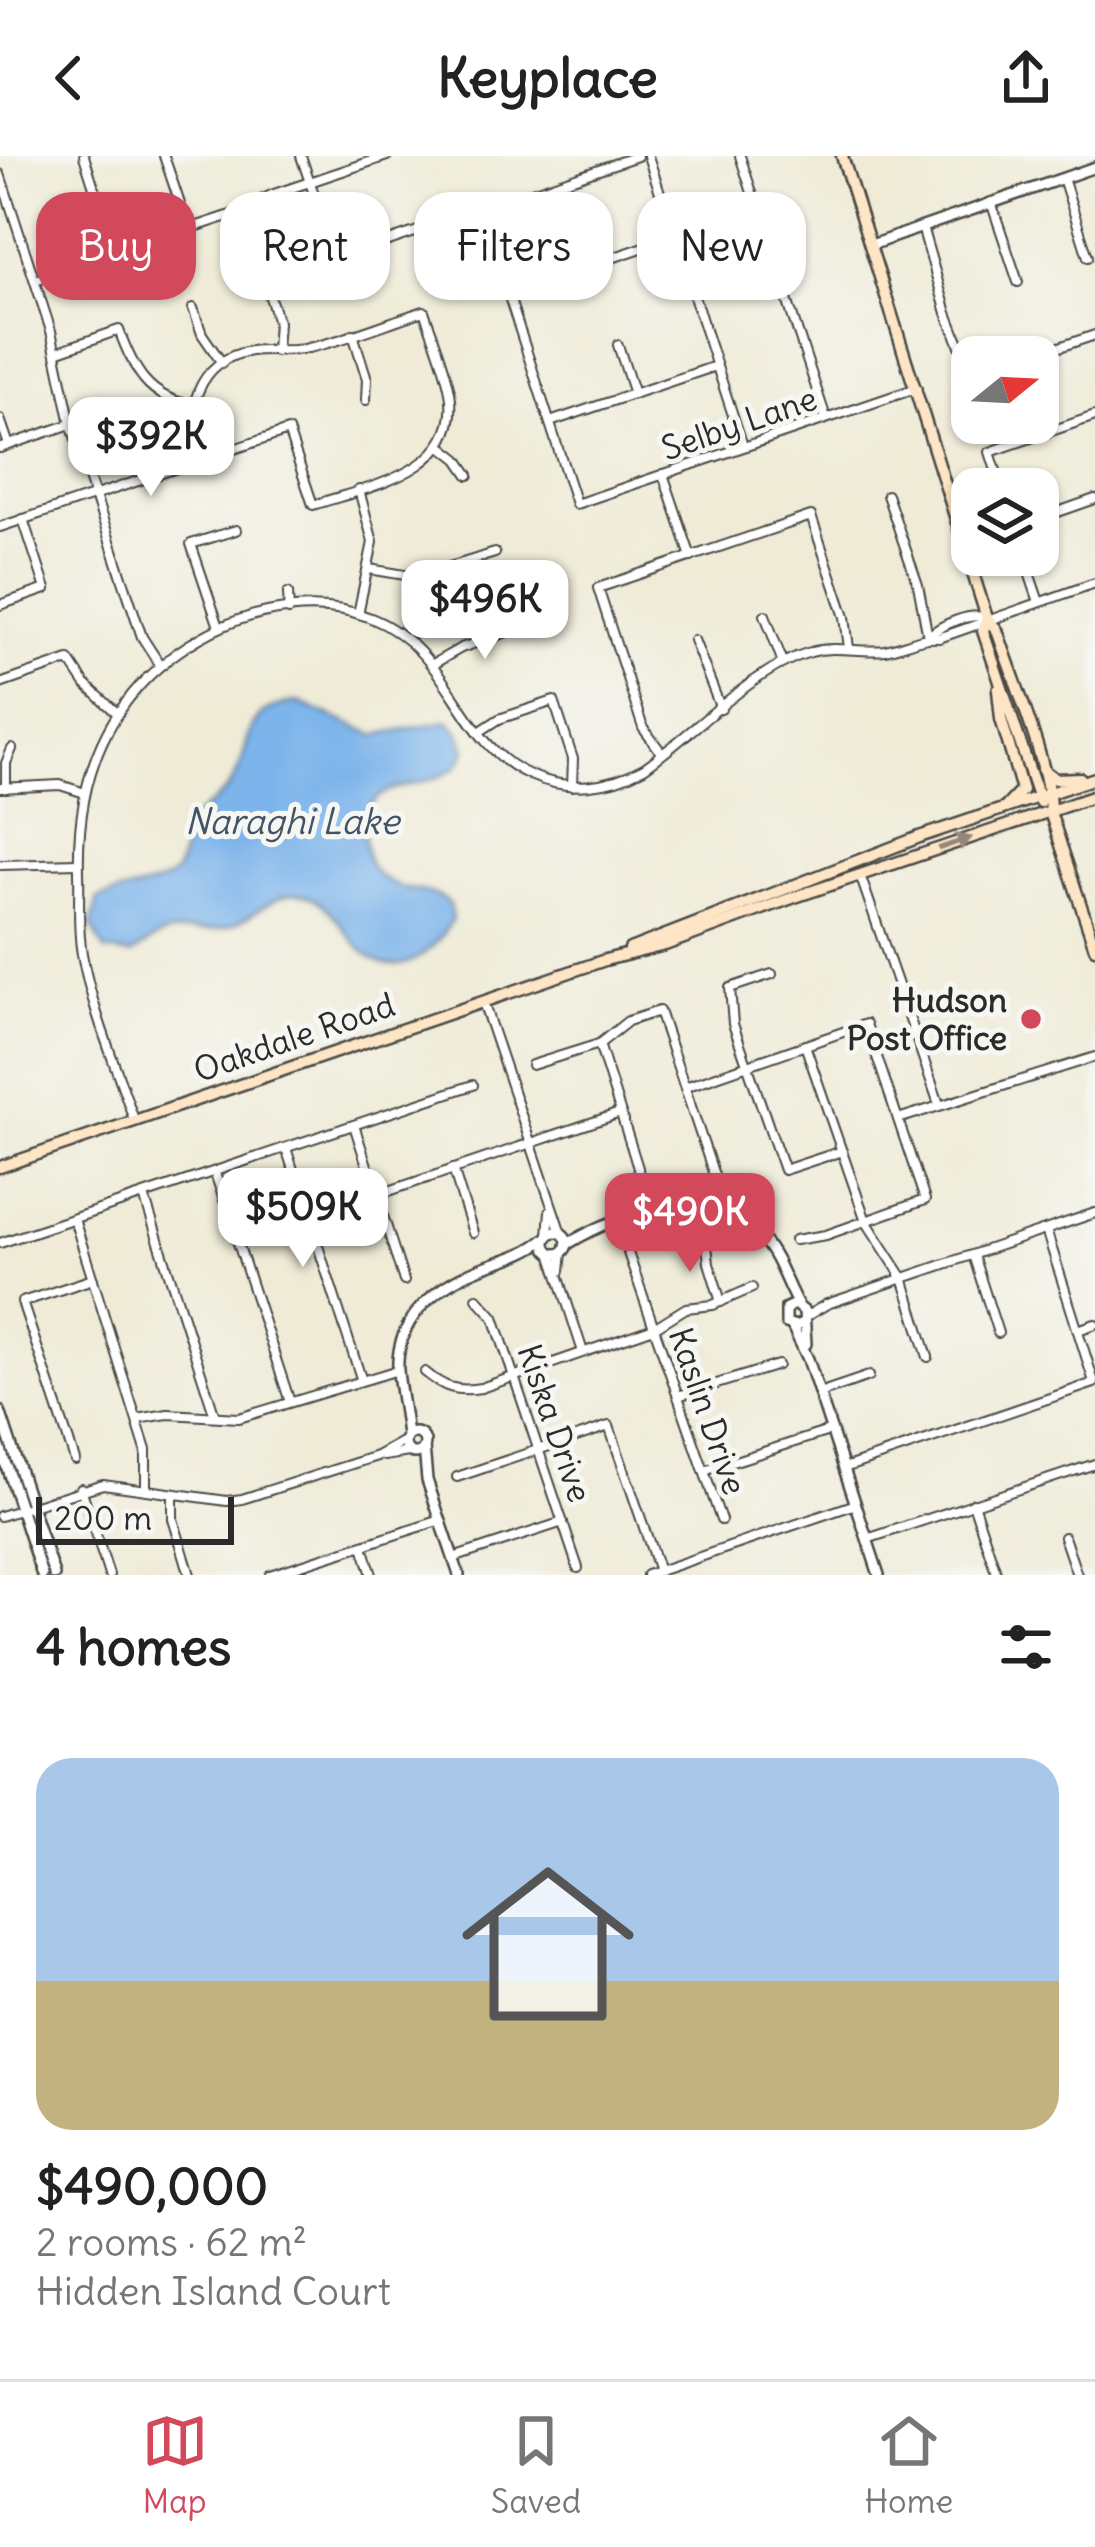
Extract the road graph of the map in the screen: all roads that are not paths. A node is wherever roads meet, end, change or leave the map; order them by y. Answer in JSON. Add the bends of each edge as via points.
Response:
{"nodes":[{"id":1,"x":84,"y":156,"type":"edge"},
{"id":2,"x":164,"y":156,"type":"edge"},
{"id":3,"x":301,"y":156,"type":"edge"},
{"id":4,"x":387,"y":156,"type":"edge"},
{"id":5,"x":637,"y":156,"type":"edge"},
{"id":6,"x":648,"y":156,"type":"edge"},
{"id":7,"x":740,"y":156,"type":"edge"},
{"id":8,"x":842,"y":156,"type":"edge"},
{"id":9,"x":1095,"y":167,"type":"edge"},
{"id":10,"x":0,"y":174,"type":"edge"},
{"id":11,"x":1063,"y":178,"type":"junction"},
{"id":12,"x":310,"y":182,"type":"junction"},
{"id":13,"x":96,"y":192,"type":"edge"},
{"id":14,"x":176,"y":192,"type":"edge"},
{"id":15,"x":533,"y":192,"type":"edge"},
{"id":16,"x":660,"y":192,"type":"edge"},
{"id":17,"x":992,"y":202,"type":"junction"},
{"id":18,"x":196,"y":226,"type":"edge"},
{"id":19,"x":922,"y":227,"type":"junction"},
{"id":20,"x":414,"y":233,"type":"edge"},
{"id":21,"x":871,"y":245,"type":"junction"},
{"id":22,"x":1088,"y":257,"type":"dead end"},
{"id":23,"x":35,"y":280,"type":"joint"},
{"id":24,"x":1018,"y":282,"type":"dead end"},
{"id":25,"x":270,"y":300,"type":"edge"},
{"id":26,"x":510,"y":300,"type":"edge"},
{"id":27,"x":695,"y":300,"type":"edge"},
{"id":28,"x":193,"y":308,"type":"dead end"},
{"id":29,"x":353,"y":334,"type":"junction"},
{"id":30,"x":1095,"y":335,"type":"edge"},
{"id":31,"x":958,"y":336,"type":"edge"},
{"id":32,"x":617,"y":345,"type":"dead end"},
{"id":33,"x":1059,"y":347,"type":"edge"},
{"id":34,"x":276,"y":351,"type":"junction"},
{"id":35,"x":56,"y":352,"type":"junction"},
{"id":36,"x":222,"y":362,"type":"junction"},
{"id":37,"x":716,"y":366,"type":"junction"},
{"id":38,"x":917,"y":388,"type":"junction"},
{"id":39,"x":634,"y":394,"type":"junction"},
{"id":40,"x":366,"y":400,"type":"dead end"},
{"id":41,"x":192,"y":405,"type":"junction"},
{"id":42,"x":1095,"y":416,"type":"edge"},
{"id":43,"x":826,"y":418,"type":"junction"},
{"id":44,"x":0,"y":419,"type":"edge"},
{"id":45,"x":550,"y":422,"type":"junction"},
{"id":46,"x":71,"y":424,"type":"junction"},
{"id":47,"x":440,"y":445,"type":"junction"},
{"id":48,"x":743,"y":446,"type":"junction"},
{"id":49,"x":4,"y":447,"type":"edge"},
{"id":50,"x":198,"y":460,"type":"junction"},
{"id":51,"x":995,"y":468,"type":"edge"},
{"id":52,"x":663,"y":474,"type":"junction"},
{"id":53,"x":469,"y":475,"type":"dead end"},
{"id":54,"x":358,"y":490,"type":"junction"},
{"id":55,"x":95,"y":495,"type":"junction"},
{"id":56,"x":887,"y":495,"type":"dead end"},
{"id":57,"x":1095,"y":499,"type":"edge"},
{"id":58,"x":1059,"y":512,"type":"edge"},
{"id":59,"x":23,"y":519,"type":"junction"},
{"id":60,"x":0,"y":527,"type":"edge"},
{"id":61,"x":236,"y":530,"type":"dead end"},
{"id":62,"x":495,"y":553,"type":"dead end"},
{"id":63,"x":691,"y":556,"type":"junction"},
{"id":64,"x":369,"y":569,"type":"junction"},
{"id":65,"x":1030,"y":576,"type":"edge"},
{"id":66,"x":1095,"y":583,"type":"edge"},
{"id":67,"x":288,"y":593,"type":"dead end"},
{"id":68,"x":1039,"y":602,"type":"junction"},
{"id":69,"x":0,"y":605,"type":"edge"},
{"id":70,"x":290,"y":610,"type":"junction"},
{"id":71,"x":358,"y":614,"type":"junction"},
{"id":72,"x":765,"y":615,"type":"dead end"},
{"id":73,"x":987,"y":618,"type":"junction"},
{"id":74,"x":220,"y":627,"type":"junction"},
{"id":75,"x":521,"y":627,"type":"dead end"},
{"id":76,"x":928,"y":637,"type":"junction"},
{"id":77,"x":694,"y":640,"type":"dead end"},
{"id":78,"x":849,"y":648,"type":"junction"},
{"id":79,"x":783,"y":663,"type":"junction"},
{"id":80,"x":434,"y":664,"type":"junction"},
{"id":81,"x":160,"y":665,"type":"junction"},
{"id":82,"x":999,"y":681,"type":"junction"},
{"id":83,"x":0,"y":684,"type":"edge"},
{"id":84,"x":721,"y":709,"type":"junction"},
{"id":85,"x":117,"y":712,"type":"junction"},
{"id":86,"x":479,"y":732,"type":"junction"},
{"id":87,"x":13,"y":748,"type":"dead end"},
{"id":88,"x":662,"y":753,"type":"junction"},
{"id":89,"x":1042,"y":770,"type":"junction"},
{"id":90,"x":1095,"y":777,"type":"edge"},
{"id":91,"x":572,"y":785,"type":"junction"},
{"id":92,"x":3,"y":788,"type":"edge"},
{"id":93,"x":85,"y":793,"type":"junction"},
{"id":94,"x":1095,"y":796,"type":"edge"},
{"id":95,"x":1044,"y":797,"type":"junction"},
{"id":96,"x":1004,"y":808,"type":"junction"},
{"id":97,"x":1050,"y":812,"type":"junction"},
{"id":98,"x":78,"y":863,"type":"junction"},
{"id":99,"x":0,"y":865,"type":"edge"},
{"id":100,"x":860,"y":875,"type":"junction"},
{"id":101,"x":730,"y":908,"type":"junction"},
{"id":102,"x":1094,"y":943,"type":"edge"},
{"id":103,"x":665,"y":945,"type":"junction"},
{"id":104,"x":605,"y":961,"type":"junction"},
{"id":105,"x":772,"y":974,"type":"dead end"},
{"id":106,"x":483,"y":1002,"type":"junction"},
{"id":107,"x":598,"y":1044,"type":"junction"},
{"id":108,"x":806,"y":1045,"type":"junction"},
{"id":109,"x":1095,"y":1058,"type":"edge"},
{"id":110,"x":532,"y":1065,"type":"dead end"},
{"id":111,"x":748,"y":1065,"type":"junction"},
{"id":112,"x":473,"y":1085,"type":"dead end"},
{"id":113,"x":685,"y":1087,"type":"junction"},
{"id":114,"x":939,"y":1104,"type":"junction"},
{"id":115,"x":620,"y":1113,"type":"junction"},
{"id":116,"x":898,"y":1119,"type":"junction"},
{"id":117,"x":134,"y":1120,"type":"junction"},
{"id":118,"x":354,"y":1125,"type":"junction"},
{"id":119,"x":530,"y":1143,"type":"junction"},
{"id":120,"x":286,"y":1148,"type":"junction"},
{"id":121,"x":842,"y":1151,"type":"junction"},
{"id":122,"x":0,"y":1167,"type":"edge"},
{"id":123,"x":453,"y":1169,"type":"junction"},
{"id":124,"x":215,"y":1173,"type":"junction"},
{"id":125,"x":716,"y":1181,"type":"dead end"},
{"id":126,"x":640,"y":1188,"type":"dead end"},
{"id":127,"x":376,"y":1195,"type":"junction"},
{"id":128,"x":144,"y":1196,"type":"junction"},
{"id":129,"x":550,"y":1204,"type":"junction"},
{"id":130,"x":1095,"y":1213,"type":"edge"},
{"id":131,"x":74,"y":1219,"type":"junction"},
{"id":132,"x":866,"y":1221,"type":"junction"},
{"id":133,"x":1046,"y":1229,"type":"junction"},
{"id":134,"x":472,"y":1234,"type":"dead end"},
{"id":135,"x":547,"y":1237,"type":"junction"},
{"id":136,"x":706,"y":1237,"type":"dead end"},
{"id":137,"x":795,"y":1240,"type":"dead end"},
{"id":138,"x":0,"y":1244,"type":"edge"},
{"id":139,"x":558,"y":1245,"type":"junction"},
{"id":140,"x":627,"y":1250,"type":"dead end"},
{"id":141,"x":522,"y":1254,"type":"junction"},
{"id":142,"x":973,"y":1255,"type":"junction"},
{"id":143,"x":93,"y":1279,"type":"junction"},
{"id":144,"x":903,"y":1279,"type":"junction"},
{"id":145,"x":404,"y":1281,"type":"dead end"},
{"id":146,"x":752,"y":1288,"type":"dead end"},
{"id":147,"x":477,"y":1298,"type":"dead end"},
{"id":148,"x":721,"y":1302,"type":"junction"},
{"id":149,"x":797,"y":1314,"type":"junction"},
{"id":150,"x":1095,"y":1324,"type":"edge"},
{"id":151,"x":654,"y":1328,"type":"junction"},
{"id":152,"x":1078,"y":1330,"type":"junction"},
{"id":153,"x":998,"y":1333,"type":"dead end"},
{"id":154,"x":583,"y":1352,"type":"junction"},
{"id":155,"x":928,"y":1357,"type":"dead end"},
{"id":156,"x":778,"y":1365,"type":"dead end"},
{"id":157,"x":398,"y":1370,"type":"junction"},
{"id":158,"x":425,"y":1372,"type":"dead end"},
{"id":159,"x":869,"y":1376,"type":"dead end"},
{"id":160,"x":514,"y":1377,"type":"junction"},
{"id":161,"x":361,"y":1378,"type":"junction"},
{"id":162,"x":1095,"y":1384,"type":"edge"},
{"id":163,"x":819,"y":1393,"type":"junction"},
{"id":164,"x":678,"y":1396,"type":"junction"},
{"id":165,"x":290,"y":1402,"type":"junction"},
{"id":166,"x":0,"y":1411,"type":"edge"},
{"id":167,"x":215,"y":1416,"type":"junction"},
{"id":168,"x":137,"y":1419,"type":"junction"},
{"id":169,"x":832,"y":1430,"type":"junction"},
{"id":170,"x":410,"y":1443,"type":"junction"},
{"id":171,"x":0,"y":1447,"type":"edge"},
{"id":172,"x":539,"y":1450,"type":"junction"},
{"id":173,"x":74,"y":1460,"type":"dead end"},
{"id":174,"x":1095,"y":1464,"type":"edge"},
{"id":175,"x":844,"y":1468,"type":"junction"},
{"id":176,"x":704,"y":1471,"type":"junction"},
{"id":177,"x":457,"y":1477,"type":"dead end"},
{"id":178,"x":428,"y":1480,"type":"junction"},
{"id":179,"x":81,"y":1488,"type":"junction"},
{"id":180,"x":146,"y":1490,"type":"junction"},
{"id":181,"x":173,"y":1494,"type":"junction"},
{"id":182,"x":973,"y":1503,"type":"junction"},
{"id":183,"x":856,"y":1504,"type":"junction"},
{"id":184,"x":26,"y":1507,"type":"junction"},
{"id":185,"x":0,"y":1516,"type":"edge"},
{"id":186,"x":441,"y":1520,"type":"junction"},
{"id":187,"x":721,"y":1520,"type":"dead end"},
{"id":188,"x":563,"y":1522,"type":"junction"},
{"id":189,"x":1064,"y":1537,"type":"dead end"},
{"id":190,"x":867,"y":1539,"type":"junction"},
{"id":191,"x":363,"y":1546,"type":"junction"},
{"id":192,"x":453,"y":1558,"type":"junction"},
{"id":193,"x":689,"y":1561,"type":"junction"},
{"id":194,"x":578,"y":1568,"type":"dead end"},
{"id":195,"x":659,"y":1571,"type":"junction"},
{"id":196,"x":42,"y":1575,"type":"edge"},
{"id":197,"x":54,"y":1575,"type":"edge"},
{"id":198,"x":110,"y":1575,"type":"edge"},
{"id":199,"x":190,"y":1575,"type":"edge"},
{"id":200,"x":270,"y":1575,"type":"edge"},
{"id":201,"x":372,"y":1575,"type":"edge"},
{"id":202,"x":459,"y":1575,"type":"edge"},
{"id":203,"x":647,"y":1575,"type":"edge"},
{"id":204,"x":692,"y":1575,"type":"edge"},
{"id":205,"x":879,"y":1575,"type":"edge"},
{"id":206,"x":997,"y":1575,"type":"edge"},
{"id":207,"x":1077,"y":1575,"type":"edge"}],
"edges":[{"from":1,"to":13,"type":"street"},
{"from":2,"to":14,"type":"street"},
{"from":3,"to":12,"type":"street"},
{"from":4,"to":12,"type":"street"},
{"from":5,"to":15,"type":"street"},
{"from":6,"to":16,"type":"street"},
{"from":7,"to":43,"type":"street"},
{"from":8,"to":21,"type":"main road"},
{"from":9,"to":11,"type":"street"},
{"from":10,"to":23,"type":"street"},
{"from":11,"to":17,"type":"street"},
{"from":11,"to":22,"type":"street"},
{"from":12,"to":18,"type":"street"},
{"from":12,"to":20,"type":"street","via":[[336,259]]},
{"from":17,"to":19,"type":"street"},
{"from":17,"to":24,"type":"street"},
{"from":19,"to":21,"type":"street"},
{"from":19,"to":31,"type":"street"},
{"from":21,"to":38,"type":"main road"},
{"from":23,"to":35,"type":"street"},
{"from":25,"to":34,"type":"street"},
{"from":26,"to":45,"type":"street"},
{"from":27,"to":37,"type":"street"},
{"from":28,"to":36,"type":"street"},
{"from":29,"to":34,"type":"street"},
{"from":29,"to":40,"type":"street"},
{"from":29,"to":47,"type":"street","via":[[424,311],[450,393]]},
{"from":30,"to":33,"type":"street"},
{"from":32,"to":39,"type":"street"},
{"from":34,"to":36,"type":"street"},
{"from":35,"to":41,"type":"street","via":[[119,330],[142,380]]},
{"from":35,"to":46,"type":"street"},
{"from":36,"to":41,"type":"street"},
{"from":37,"to":39,"type":"street"},
{"from":37,"to":48,"type":"street"},
{"from":38,"to":43,"type":"street","name":"Selby Lane"},
{"from":38,"to":73,"type":"main road"},
{"from":39,"to":45,"type":"street"},
{"from":41,"to":50,"type":"street"},
{"from":42,"to":51,"type":"street","via":[[990,452]]},
{"from":43,"to":48,"type":"street","name":"Selby Lane"},
{"from":44,"to":49,"type":"street"},
{"from":45,"to":52,"type":"street","name":"Selby Lane","via":[[576,504]]},
{"from":46,"to":49,"type":"street"},
{"from":46,"to":55,"type":"street"},
{"from":47,"to":53,"type":"street"},
{"from":47,"to":54,"type":"street","via":[[415,470]]},
{"from":48,"to":52,"type":"street","name":"Selby Lane"},
{"from":50,"to":54,"type":"street","via":[[288,431],[313,506]]},
{"from":50,"to":55,"type":"street"},
{"from":52,"to":63,"type":"street"},
{"from":54,"to":64,"type":"street","via":[[373,542]]},
{"from":55,"to":59,"type":"street"},
{"from":55,"to":81,"type":"street","via":[[142,637]]},
{"from":56,"to":76,"type":"street"},
{"from":57,"to":58,"type":"street"},
{"from":59,"to":60,"type":"street"},
{"from":59,"to":69,"type":"street","via":[[46,589]]},
{"from":61,"to":74,"type":"street","via":[[191,544]]},
{"from":62,"to":64,"type":"street","via":[[417,578]]},
{"from":63,"to":78,"type":"street","via":[[811,516]]},
{"from":63,"to":88,"type":"street","via":[[598,588],[643,728]]},
{"from":64,"to":71,"type":"street"},
{"from":65,"to":68,"type":"street"},
{"from":66,"to":68,"type":"street"},
{"from":67,"to":70,"type":"street"},
{"from":68,"to":73,"type":"street"},
{"from":70,"to":71,"type":"street"},
{"from":70,"to":74,"type":"street"},
{"from":71,"to":80,"type":"street","via":[[402,634]]},
{"from":72,"to":79,"type":"street"},
{"from":73,"to":76,"type":"street"},
{"from":73,"to":82,"type":"main road","via":[[983,631]]},
{"from":73,"to":89,"type":"main road"},
{"from":74,"to":81,"type":"street"},
{"from":75,"to":80,"type":"street"},
{"from":76,"to":78,"type":"street","via":[[886,650]]},
{"from":77,"to":84,"type":"street"},
{"from":78,"to":79,"type":"street"},
{"from":79,"to":84,"type":"street"},
{"from":80,"to":86,"type":"street"},
{"from":81,"to":85,"type":"street"},
{"from":82,"to":95,"type":"main road"},
{"from":82,"to":96,"type":"main road","via":[[1022,790]]},
{"from":83,"to":85,"type":"street","via":[[69,660]]},
{"from":84,"to":88,"type":"street"},
{"from":85,"to":93,"type":"street"},
{"from":86,"to":91,"type":"street","via":[[524,772]]},
{"from":86,"to":91,"type":"street","via":[[554,701],[573,760]]},
{"from":87,"to":92,"type":"street"},
{"from":88,"to":91,"type":"street","via":[[622,778]]},
{"from":89,"to":90,"type":"main road","via":[[1063,781]]},
{"from":89,"to":95,"type":"main road"},
{"from":90,"to":95,"type":"main road","name":"Oakdale Road"},
{"from":92,"to":93,"type":"street","via":[[60,785]]},
{"from":93,"to":98,"type":"street"},
{"from":94,"to":97,"type":"main road","name":"Oakdale Road"},
{"from":95,"to":96,"type":"main road","name":"Oakdale Road"},
{"from":95,"to":97,"type":"main road"},
{"from":96,"to":101,"type":"main road","name":"Oakdale Road"},
{"from":100,"to":97,"type":"main road","name":"Oakdale Road","one_way":true},
{"from":97,"to":102,"type":"main road"},
{"from":98,"to":99,"type":"street"},
{"from":98,"to":117,"type":"street","via":[[82,953]]},
{"from":100,"to":103,"type":"main road","name":"Oakdale Road"},
{"from":100,"to":114,"type":"street"},
{"from":101,"to":103,"type":"main road"},
{"from":101,"to":104,"type":"main road","name":"Oakdale Road"},
{"from":103,"to":104,"type":"main road","name":"Oakdale Road"},
{"from":104,"to":106,"type":"main road","name":"Oakdale Road"},
{"from":105,"to":111,"type":"street","via":[[730,988]]},
{"from":106,"to":117,"type":"main road","name":"Oakdale Road"},
{"from":106,"to":119,"type":"street"},
{"from":107,"to":110,"type":"street"},
{"from":107,"to":113,"type":"street","via":[[659,1011]]},
{"from":107,"to":115,"type":"street"},
{"from":108,"to":111,"type":"street"},
{"from":108,"to":116,"type":"street","via":[[866,1024]]},
{"from":108,"to":121,"type":"street"},
{"from":109,"to":114,"type":"street"},
{"from":111,"to":113,"type":"street"},
{"from":111,"to":121,"type":"street","via":[[784,1170]]},
{"from":112,"to":118,"type":"street"},
{"from":113,"to":125,"type":"street"},
{"from":114,"to":116,"type":"street"},
{"from":115,"to":119,"type":"street"},
{"from":115,"to":126,"type":"street"},
{"from":116,"to":132,"type":"street","via":[[925,1200]]},
{"from":117,"to":122,"type":"main road","name":"Oakdale Road"},
{"from":118,"to":120,"type":"street"},
{"from":118,"to":127,"type":"street"},
{"from":119,"to":123,"type":"street"},
{"from":119,"to":129,"type":"street"},
{"from":120,"to":124,"type":"street"},
{"from":120,"to":161,"type":"street"},
{"from":121,"to":132,"type":"street"},
{"from":123,"to":127,"type":"street"},
{"from":123,"to":134,"type":"street"},
{"from":124,"to":128,"type":"street"},
{"from":124,"to":165,"type":"street"},
{"from":127,"to":145,"type":"street"},
{"from":128,"to":131,"type":"street"},
{"from":128,"to":167,"type":"street"},
{"from":129,"to":135,"type":"street"},
{"from":129,"to":139,"type":"street"},
{"from":130,"to":133,"type":"street"},
{"from":131,"to":138,"type":"street"},
{"from":131,"to":143,"type":"street"},
{"from":132,"to":137,"type":"street"},
{"from":132,"to":144,"type":"street"},
{"from":133,"to":142,"type":"street"},
{"from":133,"to":152,"type":"street"},
{"from":135,"to":139,"type":"street"},
{"from":135,"to":141,"type":"street"},
{"from":136,"to":148,"type":"street"},
{"from":139,"to":141,"type":"street"},
{"from":139,"to":149,"type":"street","via":[[664,1207],[709,1208],[758,1234]]},
{"from":139,"to":154,"type":"street"},
{"from":140,"to":151,"type":"street","name":"Kaslin Drive"},
{"from":141,"to":157,"type":"street","via":[[432,1295],[405,1332]]},
{"from":142,"to":144,"type":"street"},
{"from":142,"to":153,"type":"street"},
{"from":143,"to":168,"type":"street"},
{"from":143,"to":173,"type":"street","via":[[22,1302]]},
{"from":144,"to":149,"type":"street"},
{"from":144,"to":155,"type":"street"},
{"from":146,"to":148,"type":"street"},
{"from":147,"to":160,"type":"street","name":"Kiska Drive","via":[[494,1317]]},
{"from":148,"to":151,"type":"street","via":[[686,1308]]},
{"from":149,"to":163,"type":"street"},
{"from":150,"to":152,"type":"street"},
{"from":151,"to":154,"type":"street"},
{"from":151,"to":164,"type":"street","name":"Kaslin Drive"},
{"from":152,"to":162,"type":"street"},
{"from":154,"to":160,"type":"street"},
{"from":156,"to":164,"type":"street"},
{"from":157,"to":161,"type":"street"},
{"from":157,"to":170,"type":"street"},
{"from":158,"to":160,"type":"street","via":[[463,1390]]},
{"from":159,"to":163,"type":"street"},
{"from":160,"to":172,"type":"street","name":"Kiska Drive"},
{"from":161,"to":165,"type":"street"},
{"from":162,"to":175,"type":"street"},
{"from":163,"to":169,"type":"street"},
{"from":164,"to":176,"type":"street","name":"Kaslin Drive"},
{"from":165,"to":167,"type":"street","via":[[238,1418]]},
{"from":166,"to":184,"type":"street"},
{"from":167,"to":168,"type":"street"},
{"from":168,"to":180,"type":"street"},
{"from":169,"to":175,"type":"street"},
{"from":169,"to":176,"type":"street"},
{"from":170,"to":178,"type":"street"},
{"from":170,"to":178,"type":"street","via":[[424,1447]]},
{"from":170,"to":181,"type":"street","via":[[242,1499]]},
{"from":171,"to":184,"type":"street"},
{"from":172,"to":177,"type":"street"},
{"from":172,"to":188,"type":"street","name":"Kiska Drive"},
{"from":172,"to":195,"type":"street","via":[[609,1426]]},
{"from":174,"to":182,"type":"street"},
{"from":175,"to":183,"type":"street"},
{"from":176,"to":187,"type":"street","name":"Kaslin Drive"},
{"from":178,"to":186,"type":"street"},
{"from":179,"to":180,"type":"street"},
{"from":179,"to":184,"type":"street"},
{"from":179,"to":198,"type":"street"},
{"from":180,"to":181,"type":"street"},
{"from":181,"to":199,"type":"street","via":[[172,1519]]},
{"from":182,"to":190,"type":"street"},
{"from":182,"to":206,"type":"street"},
{"from":183,"to":190,"type":"street"},
{"from":183,"to":193,"type":"street"},
{"from":184,"to":185,"type":"street"},
{"from":184,"to":196,"type":"street"},
{"from":184,"to":197,"type":"street"},
{"from":186,"to":191,"type":"street"},
{"from":186,"to":192,"type":"street"},
{"from":188,"to":192,"type":"street"},
{"from":188,"to":194,"type":"street","name":"Kiska Drive"},
{"from":189,"to":207,"type":"street"},
{"from":190,"to":205,"type":"street"},
{"from":191,"to":200,"type":"street"},
{"from":191,"to":201,"type":"street"},
{"from":192,"to":202,"type":"street"},
{"from":193,"to":195,"type":"street"},
{"from":193,"to":204,"type":"street"},
{"from":195,"to":203,"type":"street"}]}
